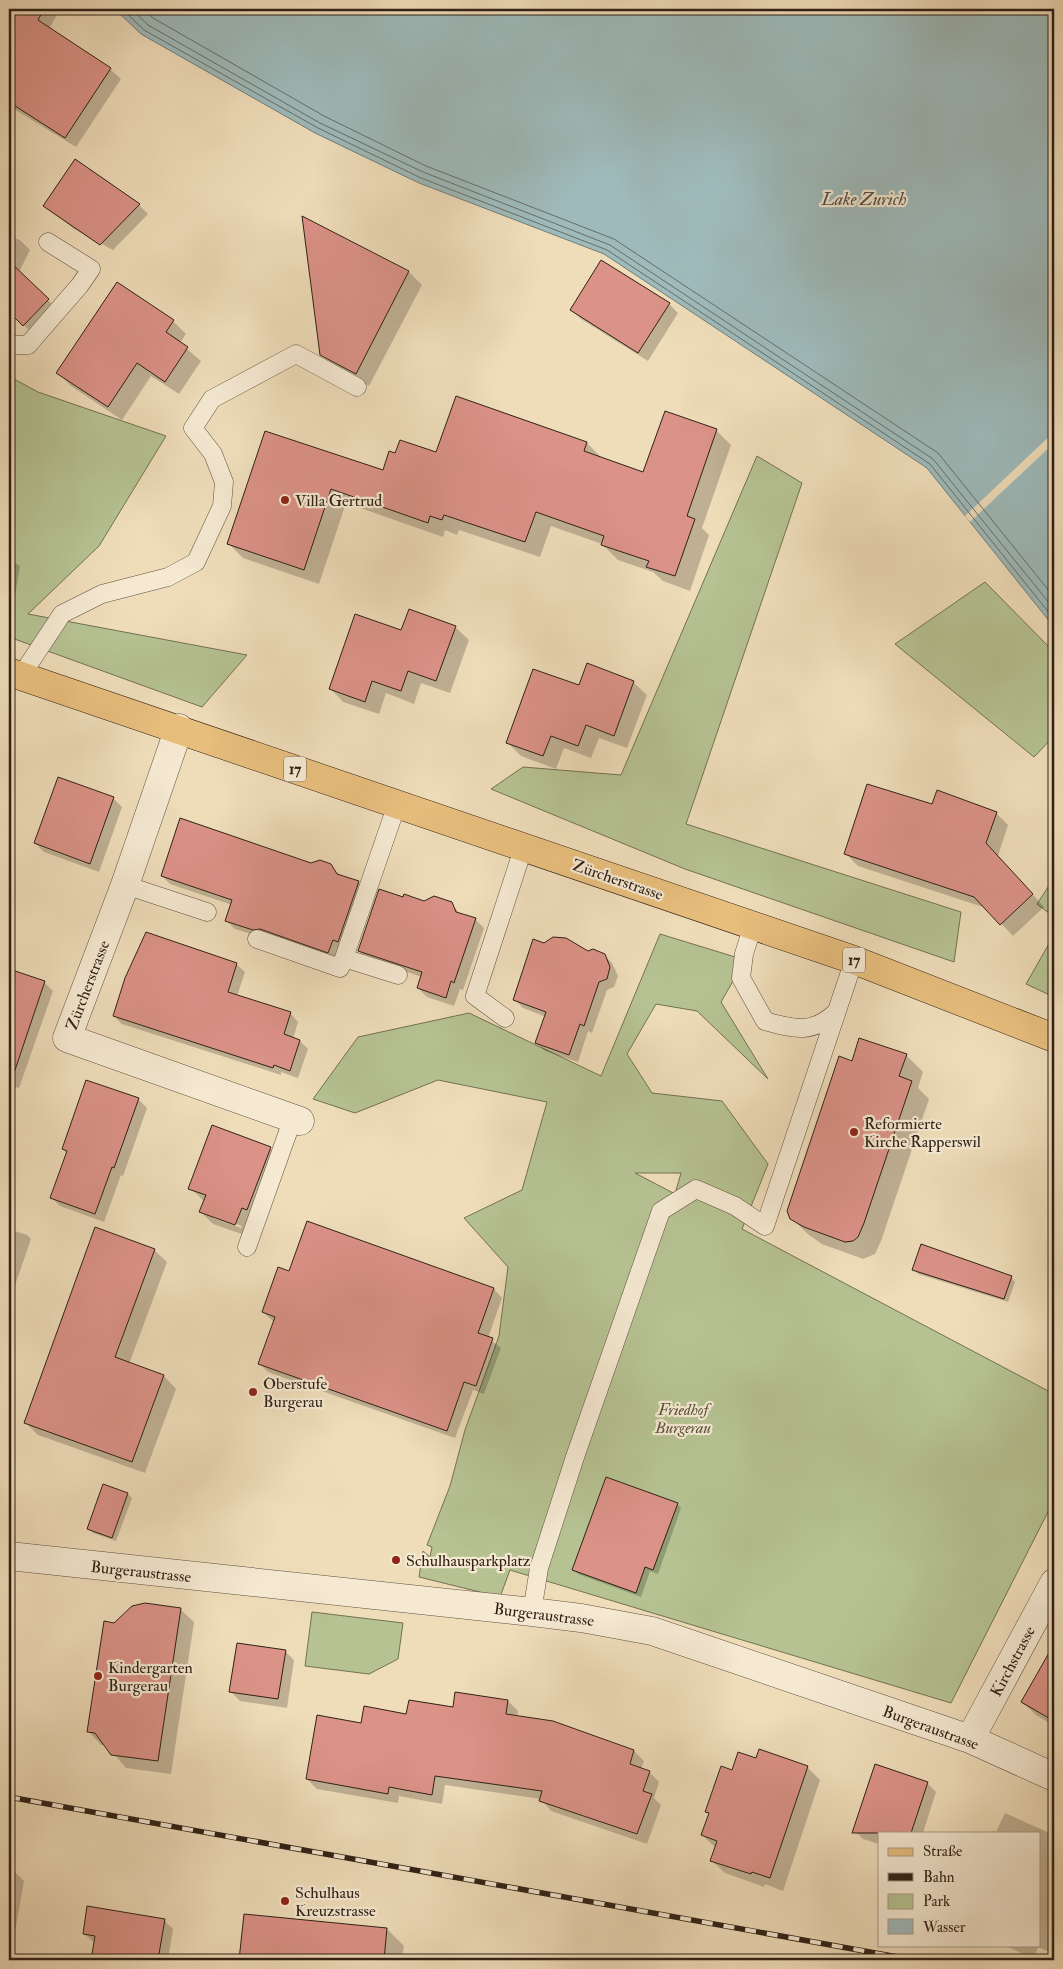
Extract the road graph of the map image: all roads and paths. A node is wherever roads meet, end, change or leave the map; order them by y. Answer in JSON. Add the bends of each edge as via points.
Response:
{"nodes":[{"id":1,"x":48,"y":242,"type":"dead end"},
{"id":2,"x":9,"y":345,"type":"edge"},
{"id":3,"x":357,"y":386,"type":"dead end"},
{"id":4,"x":15,"y":674,"type":"edge"},
{"id":5,"x":180,"y":728,"type":"junction"},
{"id":6,"x":397,"y":804,"type":"junction"},
{"id":7,"x":524,"y":846,"type":"junction"},
{"id":8,"x":125,"y":885,"type":"junction"},
{"id":9,"x":206,"y":912,"type":"dead end"},
{"id":10,"x":753,"y":925,"type":"junction"},
{"id":11,"x":257,"y":939,"type":"dead end"},
{"id":12,"x":344,"y":958,"type":"junction"},
{"id":13,"x":854,"y":960,"type":"junction"},
{"id":14,"x":398,"y":975,"type":"dead end"},
{"id":15,"x":836,"y":1011,"type":"junction"},
{"id":16,"x":505,"y":1018,"type":"dead end"},
{"id":17,"x":1054,"y":1038,"type":"edge"},
{"id":18,"x":296,"y":1119,"type":"joint"},
{"id":19,"x":247,"y":1247,"type":"dead end"},
{"id":20,"x":9,"y":1556,"type":"edge"},
{"id":21,"x":1054,"y":1583,"type":"edge"},
{"id":22,"x":532,"y":1612,"type":"junction"},
{"id":23,"x":970,"y":1739,"type":"junction"},
{"id":24,"x":1054,"y":1777,"type":"edge"}],
"edges":[{"from":1,"to":2,"type":"lane","via":[[91,269],[28,345]]},
{"from":3,"to":4,"type":"lane","via":[[296,354],[212,399],[193,428],[213,454],[224,482],[222,506],[196,562],[168,577],[102,594],[62,614]]},
{"from":4,"to":5,"type":"main road","name":"Zürcherstrasse","number":"17"},
{"from":5,"to":6,"type":"main road","name":"Zürcherstrasse","number":"17"},
{"from":5,"to":8,"type":"street","name":"Zürcherstrasse"},
{"from":6,"to":7,"type":"main road","name":"Zürcherstrasse","number":"17"},
{"from":6,"to":12,"type":"lane"},
{"from":7,"to":10,"type":"main road","name":"Zürcherstrasse","number":"17"},
{"from":7,"to":16,"type":"lane","via":[[475,996]]},
{"from":8,"to":9,"type":"lane"},
{"from":8,"to":18,"type":"street","name":"Zürcherstrasse","via":[[67,1038]]},
{"from":10,"to":13,"type":"main road","name":"Zürcherstrasse","number":"17"},
{"from":10,"to":15,"type":"lane","via":[[741,978],[765,1021],[799,1030],[828,1020]]},
{"from":11,"to":12,"type":"lane","via":[[340,968]]},
{"from":12,"to":14,"type":"lane"},
{"from":13,"to":15,"type":"lane"},
{"from":13,"to":17,"type":"main road","name":"Zürcherstrasse","number":"17"},
{"from":15,"to":22,"type":"lane","via":[[765,1226],[735,1206],[696,1189],[661,1211],[538,1568]]},
{"from":18,"to":19,"type":"lane"},
{"from":20,"to":22,"type":"street","name":"Burgeraustrasse"},
{"from":21,"to":23,"type":"street","name":"Kirchstrasse"},
{"from":22,"to":23,"type":"street","name":"Burgeraustrasse","via":[[652,1631]]},
{"from":23,"to":24,"type":"street","name":"Burgeraustrasse"}]}
